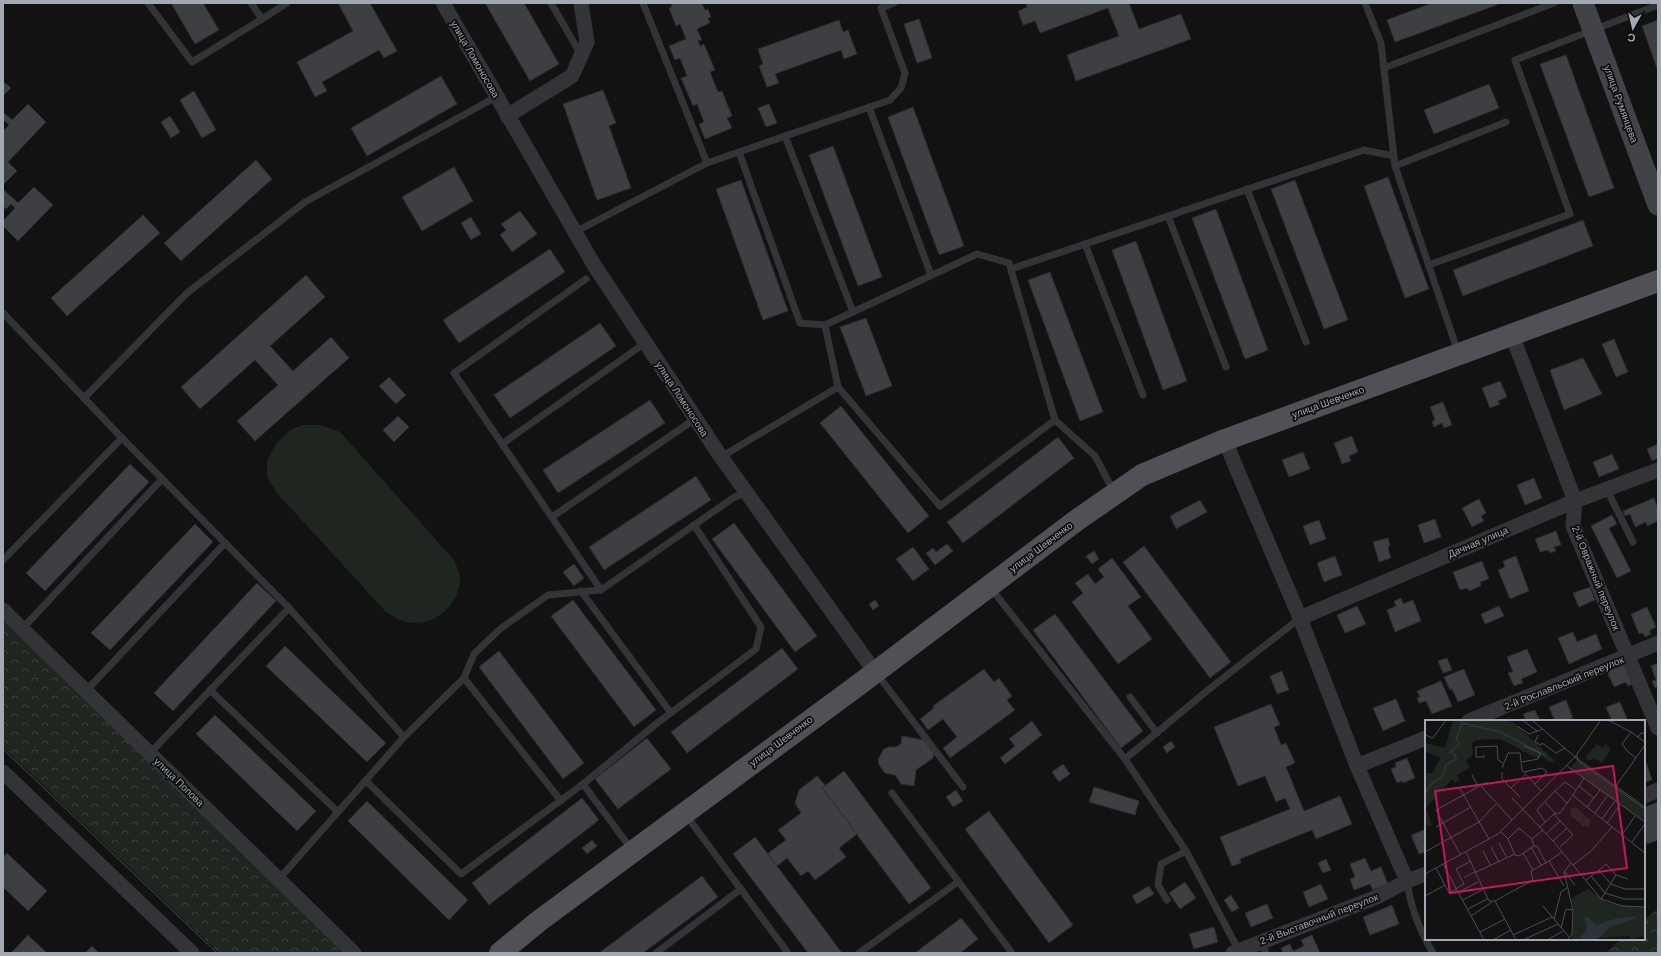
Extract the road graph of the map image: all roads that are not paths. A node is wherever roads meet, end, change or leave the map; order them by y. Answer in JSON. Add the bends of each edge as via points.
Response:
{"nodes":[{"id":1,"x":148,"y":3,"type":"edge"},
{"id":2,"x":251,"y":3,"type":"edge"},
{"id":3,"x":287,"y":3,"type":"edge"},
{"id":4,"x":443,"y":3,"type":"edge"},
{"id":5,"x":551,"y":3,"type":"edge"},
{"id":6,"x":580,"y":3,"type":"edge"},
{"id":7,"x":643,"y":3,"type":"edge"},
{"id":8,"x":894,"y":3,"type":"edge"},
{"id":9,"x":1365,"y":3,"type":"edge"},
{"id":10,"x":1554,"y":3,"type":"edge"},
{"id":11,"x":1583,"y":3,"type":"edge"},
{"id":12,"x":1658,"y":5,"type":"edge"},
{"id":13,"x":262,"y":19,"type":"junction"},
{"id":14,"x":1593,"y":30,"type":"junction"},
{"id":15,"x":581,"y":56,"type":"junction"},
{"id":16,"x":1384,"y":68,"type":"junction"},
{"id":17,"x":496,"y":97,"type":"junction"},
{"id":18,"x":869,"y":107,"type":"junction"},
{"id":19,"x":507,"y":116,"type":"junction"},
{"id":20,"x":1506,"y":122,"type":"dead end"},
{"id":21,"x":785,"y":136,"type":"junction"},
{"id":22,"x":739,"y":152,"type":"junction"},
{"id":23,"x":1394,"y":156,"type":"junction"},
{"id":24,"x":707,"y":163,"type":"junction"},
{"id":25,"x":1395,"y":166,"type":"junction"},
{"id":26,"x":1247,"y":189,"type":"junction"},
{"id":27,"x":1658,"y":205,"type":"edge"},
{"id":28,"x":1168,"y":216,"type":"junction"},
{"id":29,"x":575,"y":232,"type":"junction"},
{"id":30,"x":1085,"y":244,"type":"junction"},
{"id":31,"x":1429,"y":265,"type":"junction"},
{"id":32,"x":1010,"y":269,"type":"junction"},
{"id":33,"x":931,"y":275,"type":"junction"},
{"id":34,"x":586,"y":279,"type":"dead end"},
{"id":35,"x":1658,"y":281,"type":"edge"},
{"id":36,"x":3,"y":312,"type":"edge"},
{"id":37,"x":853,"y":312,"type":"junction"},
{"id":38,"x":825,"y":325,"type":"junction"},
{"id":39,"x":1512,"y":335,"type":"junction"},
{"id":40,"x":1306,"y":342,"type":"dead end"},
{"id":41,"x":645,"y":343,"type":"junction"},
{"id":42,"x":1459,"y":354,"type":"junction"},
{"id":43,"x":1226,"y":366,"type":"dead end"},
{"id":44,"x":838,"y":387,"type":"junction"},
{"id":45,"x":1143,"y":395,"type":"dead end"},
{"id":46,"x":84,"y":398,"type":"junction"},
{"id":47,"x":695,"y":419,"type":"junction"},
{"id":48,"x":1055,"y":420,"type":"junction"},
{"id":49,"x":122,"y":438,"type":"junction"},
{"id":50,"x":1226,"y":440,"type":"junction"},
{"id":51,"x":502,"y":444,"type":"junction"},
{"id":52,"x":721,"y":457,"type":"junction"},
{"id":53,"x":1658,"y":470,"type":"edge"},
{"id":54,"x":162,"y":479,"type":"junction"},
{"id":55,"x":1606,"y":490,"type":"junction"},
{"id":56,"x":746,"y":492,"type":"junction"},
{"id":57,"x":1115,"y":494,"type":"junction"},
{"id":58,"x":1575,"y":501,"type":"junction"},
{"id":59,"x":552,"y":517,"type":"junction"},
{"id":60,"x":694,"y":525,"type":"junction"},
{"id":61,"x":1633,"y":542,"type":"dead end"},
{"id":62,"x":225,"y":543,"type":"junction"},
{"id":63,"x":3,"y":560,"type":"edge"},
{"id":64,"x":989,"y":586,"type":"junction"},
{"id":65,"x":601,"y":590,"type":"junction"},
{"id":66,"x":581,"y":591,"type":"junction"},
{"id":67,"x":288,"y":608,"type":"junction"},
{"id":68,"x":3,"y":610,"type":"edge"},
{"id":69,"x":1300,"y":618,"type":"junction"},
{"id":70,"x":22,"y":629,"type":"junction"},
{"id":71,"x":1658,"y":643,"type":"edge"},
{"id":72,"x":1628,"y":656,"type":"junction"},
{"id":73,"x":875,"y":672,"type":"junction"},
{"id":74,"x":464,"y":678,"type":"junction"},
{"id":75,"x":210,"y":690,"type":"junction"},
{"id":76,"x":86,"y":691,"type":"junction"},
{"id":77,"x":1130,"y":697,"type":"dead end"},
{"id":78,"x":671,"y":713,"type":"junction"},
{"id":79,"x":1471,"y":720,"type":"edge"},
{"id":80,"x":1658,"y":728,"type":"edge"},
{"id":81,"x":1157,"y":733,"type":"junction"},
{"id":82,"x":404,"y":737,"type":"junction"},
{"id":83,"x":1425,"y":738,"type":"edge"},
{"id":84,"x":150,"y":753,"type":"junction"},
{"id":85,"x":1125,"y":759,"type":"junction"},
{"id":86,"x":1357,"y":766,"type":"junction"},
{"id":87,"x":3,"y":772,"type":"edge"},
{"id":88,"x":366,"y":781,"type":"junction"},
{"id":89,"x":583,"y":784,"type":"junction"},
{"id":90,"x":963,"y":787,"type":"dead end"},
{"id":91,"x":1658,"y":790,"type":"edge"},
{"id":92,"x":892,"y":793,"type":"dead end"},
{"id":93,"x":1645,"y":796,"type":"edge"},
{"id":94,"x":560,"y":801,"type":"junction"},
{"id":95,"x":338,"y":812,"type":"junction"},
{"id":96,"x":685,"y":813,"type":"junction"},
{"id":97,"x":633,"y":851,"type":"junction"},
{"id":98,"x":1186,"y":851,"type":"junction"},
{"id":99,"x":1425,"y":874,"type":"edge"},
{"id":100,"x":279,"y":879,"type":"junction"},
{"id":101,"x":1407,"y":880,"type":"junction"},
{"id":102,"x":958,"y":882,"type":"junction"},
{"id":103,"x":741,"y":889,"type":"junction"},
{"id":104,"x":1167,"y":900,"type":"dead end"},
{"id":105,"x":1425,"y":938,"type":"edge"},
{"id":106,"x":1426,"y":940,"type":"edge"},
{"id":107,"x":1264,"y":947,"type":"edge"},
{"id":108,"x":1236,"y":952,"type":"edge"},
{"id":109,"x":192,"y":953,"type":"edge"},
{"id":110,"x":354,"y":953,"type":"edge"},
{"id":111,"x":500,"y":953,"type":"edge"},
{"id":112,"x":656,"y":953,"type":"edge"},
{"id":113,"x":788,"y":953,"type":"edge"},
{"id":114,"x":858,"y":953,"type":"edge"},
{"id":115,"x":1012,"y":953,"type":"edge"},
{"id":116,"x":1433,"y":953,"type":"edge"}],
"edges":[{"from":1,"to":13,"type":"lane","via":[[192,62]]},
{"from":2,"to":13,"type":"lane"},
{"from":3,"to":13,"type":"lane"},
{"from":4,"to":17,"type":"street","name":"улица Ломоносова"},
{"from":5,"to":15,"type":"lane"},
{"from":6,"to":15,"type":"street","via":[[587,42]]},
{"from":7,"to":24,"type":"lane"},
{"from":8,"to":18,"type":"lane","via":[[881,8],[905,72],[901,88],[890,100]]},
{"from":9,"to":16,"type":"lane","via":[[1381,43]]},
{"from":10,"to":16,"type":"lane"},
{"from":11,"to":14,"type":"main road","name":"улица Румянцева"},
{"from":12,"to":14,"type":"lane"},
{"from":14,"to":27,"type":"main road","name":"улица Румянцева"},
{"from":14,"to":31,"type":"lane","via":[[1515,60],[1570,214]]},
{"from":15,"to":19,"type":"street","via":[[572,76]]},
{"from":16,"to":23,"type":"lane"},
{"from":17,"to":19,"type":"street","name":"улица Ломоносова"},
{"from":17,"to":46,"type":"lane","via":[[305,202],[187,293]]},
{"from":18,"to":21,"type":"lane"},
{"from":18,"to":33,"type":"lane"},
{"from":19,"to":29,"type":"street","name":"улица Ломоносова"},
{"from":20,"to":25,"type":"lane"},
{"from":21,"to":22,"type":"lane"},
{"from":21,"to":37,"type":"lane"},
{"from":22,"to":24,"type":"lane"},
{"from":22,"to":38,"type":"lane","via":[[800,323]]},
{"from":23,"to":25,"type":"lane"},
{"from":23,"to":26,"type":"lane","via":[[1364,150]]},
{"from":24,"to":29,"type":"lane"},
{"from":25,"to":31,"type":"lane"},
{"from":26,"to":28,"type":"lane"},
{"from":26,"to":40,"type":"lane"},
{"from":28,"to":30,"type":"lane"},
{"from":28,"to":43,"type":"lane"},
{"from":29,"to":41,"type":"street","name":"улица Ломоносова"},
{"from":30,"to":32,"type":"lane"},
{"from":30,"to":45,"type":"lane"},
{"from":31,"to":42,"type":"lane"},
{"from":32,"to":33,"type":"lane","via":[[1009,263],[976,254]]},
{"from":32,"to":48,"type":"lane"},
{"from":33,"to":37,"type":"lane"},
{"from":34,"to":51,"type":"lane","via":[[454,373]]},
{"from":35,"to":39,"type":"main road","name":"улица Шевченко"},
{"from":36,"to":46,"type":"lane"},
{"from":37,"to":38,"type":"lane"},
{"from":38,"to":44,"type":"lane"},
{"from":39,"to":42,"type":"main road","name":"улица Шевченко"},
{"from":39,"to":58,"type":"street","name":"2-й Овражный переулок"},
{"from":41,"to":47,"type":"street","name":"улица Ломоносова"},
{"from":41,"to":51,"type":"lane"},
{"from":42,"to":50,"type":"main road","name":"улица Шевченко"},
{"from":44,"to":48,"type":"lane","via":[[940,506]]},
{"from":44,"to":52,"type":"lane"},
{"from":46,"to":49,"type":"lane"},
{"from":47,"to":52,"type":"street","name":"улица Ломоносова"},
{"from":47,"to":59,"type":"lane"},
{"from":48,"to":57,"type":"lane","via":[[1095,456]]},
{"from":49,"to":54,"type":"lane"},
{"from":49,"to":63,"type":"lane"},
{"from":50,"to":57,"type":"main road","name":"улица Шевченко","via":[[1142,475]]},
{"from":50,"to":69,"type":"street"},
{"from":51,"to":59,"type":"lane"},
{"from":52,"to":56,"type":"street","name":"улица Ломоносова"},
{"from":53,"to":55,"type":"street","name":"Дачная улица"},
{"from":54,"to":62,"type":"lane"},
{"from":54,"to":70,"type":"lane"},
{"from":55,"to":58,"type":"street","name":"Дачная улица"},
{"from":55,"to":61,"type":"lane"},
{"from":56,"to":60,"type":"lane"},
{"from":56,"to":73,"type":"street","name":"улица Ломоносова"},
{"from":57,"to":64,"type":"main road","name":"улица Шевченко"},
{"from":58,"to":69,"type":"street","name":"Дачная улица"},
{"from":58,"to":72,"type":"street","name":"2-й Овражный переулок","via":[[1573,526]]},
{"from":59,"to":65,"type":"lane"},
{"from":60,"to":65,"type":"lane"},
{"from":60,"to":78,"type":"lane","via":[[761,627],[756,649]]},
{"from":62,"to":67,"type":"lane"},
{"from":62,"to":76,"type":"lane"},
{"from":64,"to":73,"type":"main road","name":"улица Шевченко"},
{"from":64,"to":85,"type":"lane"},
{"from":65,"to":66,"type":"lane"},
{"from":66,"to":74,"type":"lane","via":[[548,595],[500,629],[474,654]]},
{"from":66,"to":78,"type":"lane"},
{"from":67,"to":75,"type":"lane"},
{"from":67,"to":82,"type":"lane"},
{"from":68,"to":70,"type":"street","name":"улица Попова"},
{"from":69,"to":81,"type":"lane"},
{"from":69,"to":86,"type":"street"},
{"from":70,"to":76,"type":"street","name":"улица Попова"},
{"from":71,"to":72,"type":"street","name":"2-й Рославльский переулок"},
{"from":72,"to":79,"type":"street","name":"2-й Рославльский переулок"},
{"from":72,"to":80,"type":"street","name":"2-й Овражный переулок"},
{"from":73,"to":90,"type":"lane"},
{"from":73,"to":96,"type":"main road","name":"улица Шевченко"},
{"from":74,"to":82,"type":"lane"},
{"from":74,"to":94,"type":"lane"},
{"from":75,"to":84,"type":"lane"},
{"from":75,"to":95,"type":"lane"},
{"from":76,"to":84,"type":"street","name":"улица Попова"},
{"from":77,"to":81,"type":"lane"},
{"from":78,"to":89,"type":"lane"},
{"from":81,"to":85,"type":"lane"},
{"from":82,"to":88,"type":"lane"},
{"from":83,"to":86,"type":"street"},
{"from":84,"to":100,"type":"street","name":"улица Попова"},
{"from":85,"to":98,"type":"lane"},
{"from":86,"to":101,"type":"street"},
{"from":87,"to":109,"type":"street"},
{"from":88,"to":94,"type":"lane","via":[[461,874]]},
{"from":88,"to":95,"type":"lane"},
{"from":89,"to":94,"type":"lane"},
{"from":89,"to":97,"type":"lane"},
{"from":91,"to":93,"type":"street"},
{"from":92,"to":102,"type":"lane"},
{"from":95,"to":100,"type":"lane"},
{"from":96,"to":97,"type":"main road","name":"улица Шевченко"},
{"from":96,"to":103,"type":"lane"},
{"from":97,"to":111,"type":"main road","name":"улица Шевченко","via":[[538,921]]},
{"from":98,"to":104,"type":"lane","via":[[1161,864],[1158,885]]},
{"from":98,"to":108,"type":"lane"},
{"from":99,"to":101,"type":"street","name":"2-й Выставочный переулок"},
{"from":100,"to":110,"type":"street","name":"улица Попова"},
{"from":101,"to":105,"type":"lane","via":[[1409,896]]},
{"from":101,"to":107,"type":"street","name":"2-й Выставочный переулок","via":[[1377,897]]},
{"from":102,"to":114,"type":"lane"},
{"from":102,"to":115,"type":"lane"},
{"from":103,"to":112,"type":"lane"},
{"from":103,"to":113,"type":"lane"},
{"from":106,"to":116,"type":"lane"},
{"from":107,"to":108,"type":"street","name":"2-й Выставочный переулок"}]}
